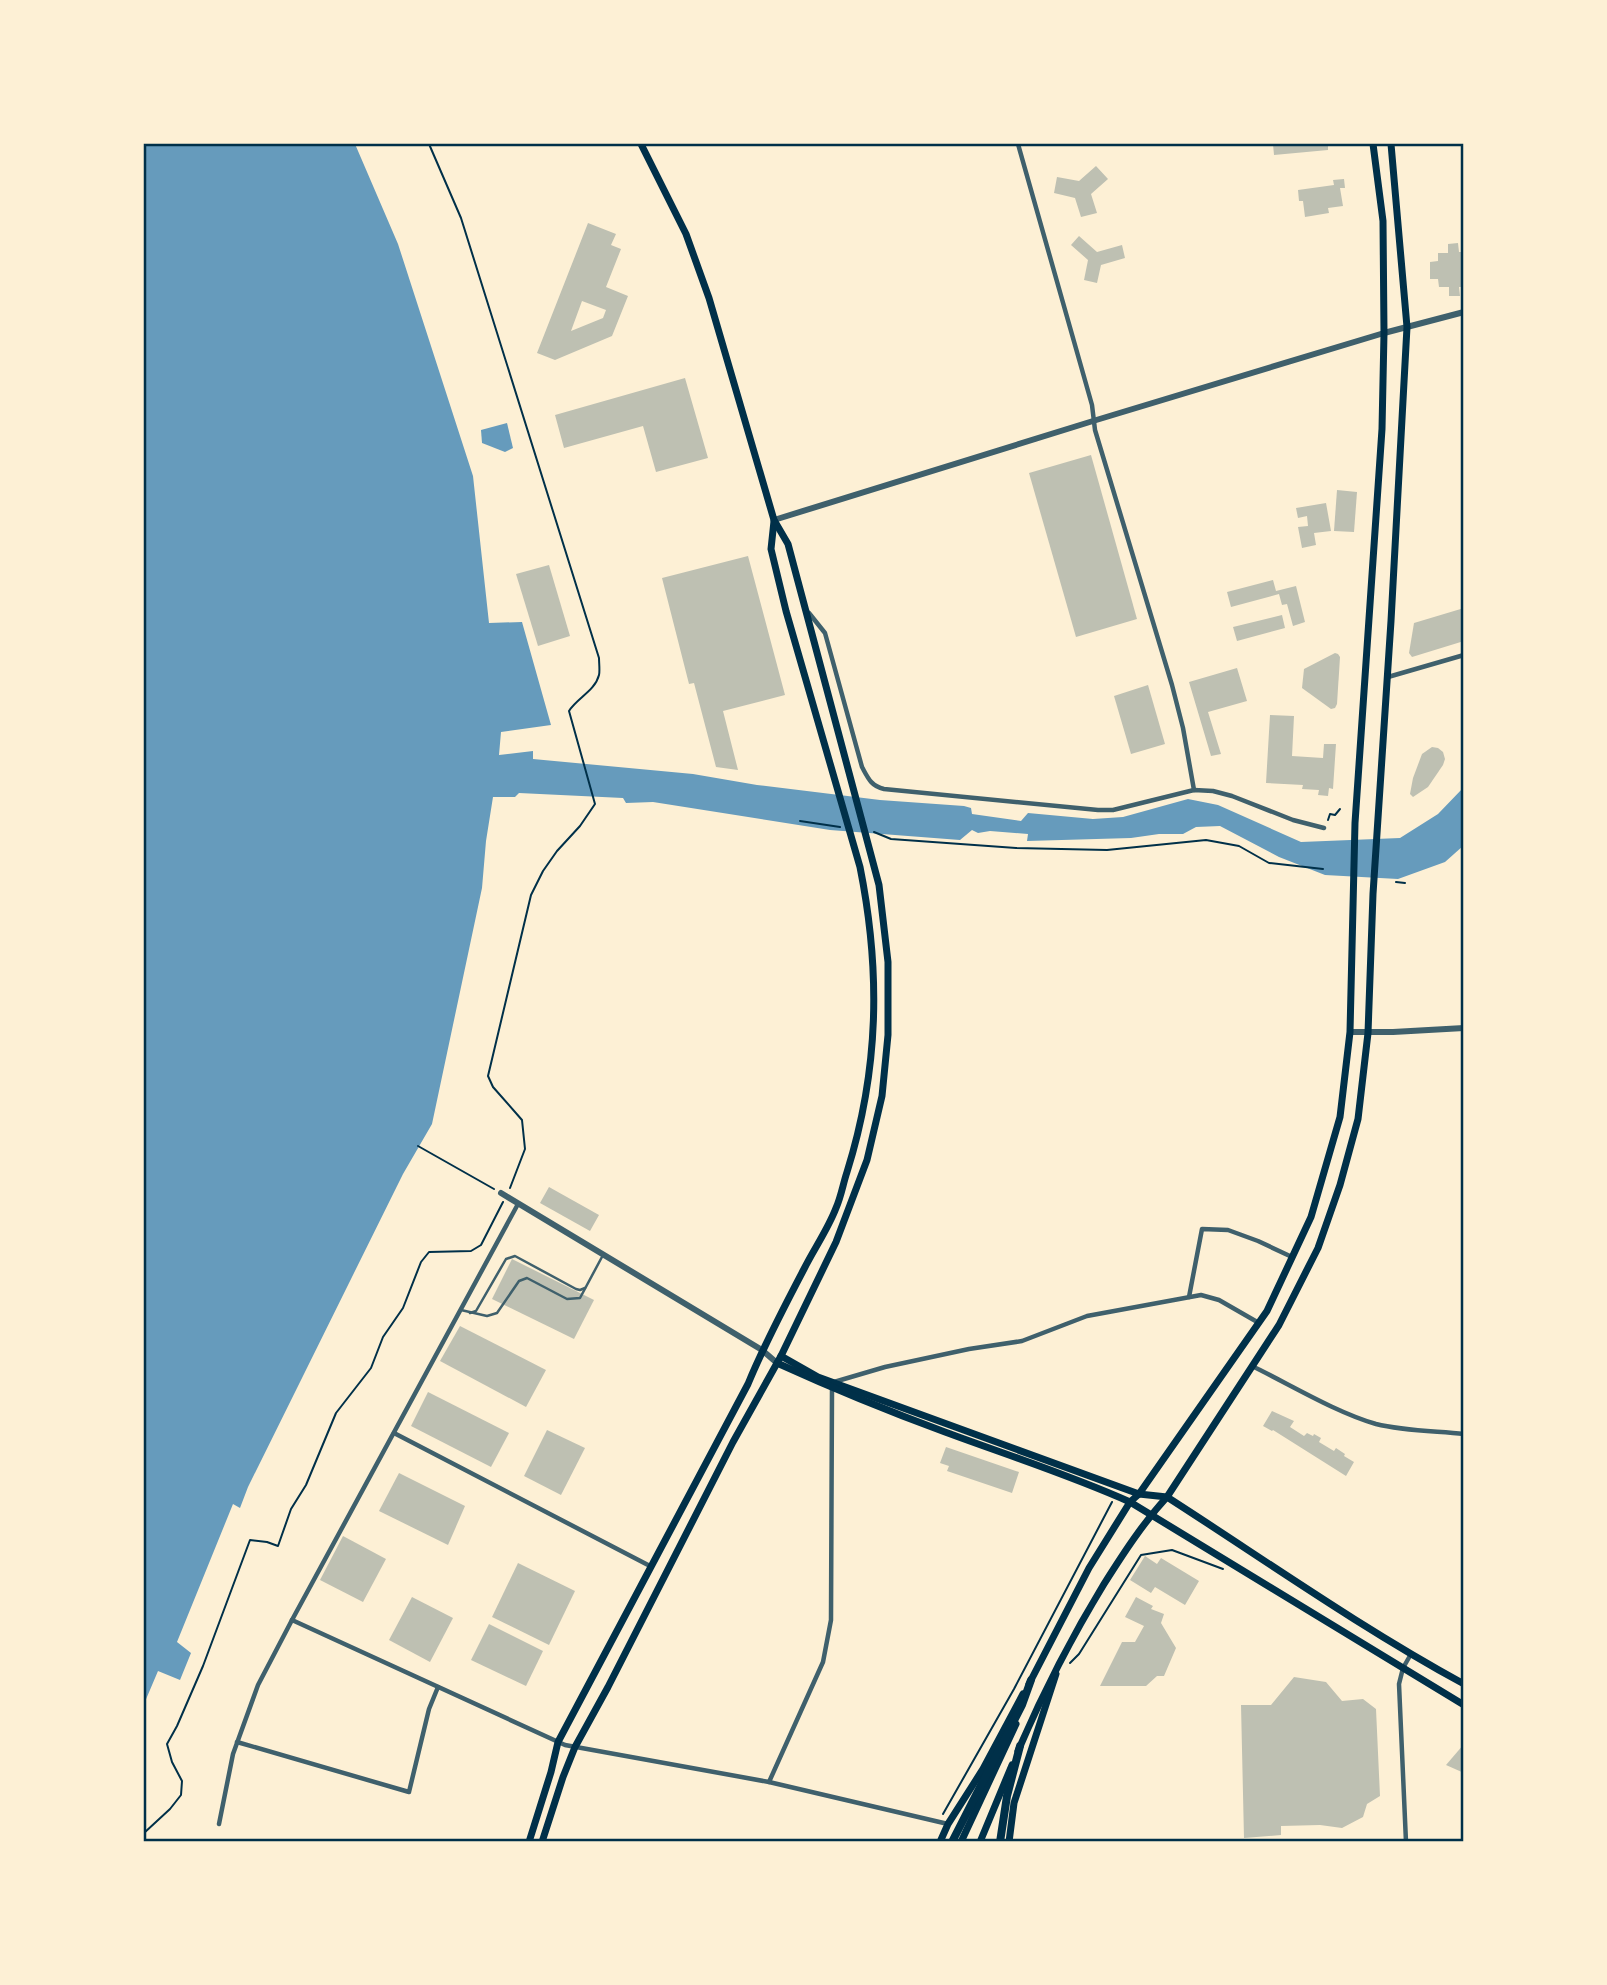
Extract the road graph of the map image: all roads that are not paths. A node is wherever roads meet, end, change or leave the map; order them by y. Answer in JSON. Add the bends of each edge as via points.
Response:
{"nodes":[{"id":1,"x":641,"y":144,"type":"edge"},
{"id":2,"x":1018,"y":144,"type":"edge"},
{"id":3,"x":1373,"y":144,"type":"edge"},
{"id":4,"x":1391,"y":144,"type":"edge"},
{"id":5,"x":1464,"y":312,"type":"edge"},
{"id":6,"x":1407,"y":327,"type":"junction"},
{"id":7,"x":1384,"y":333,"type":"junction"},
{"id":8,"x":1093,"y":421,"type":"junction"},
{"id":9,"x":774,"y":520,"type":"junction"},
{"id":10,"x":806,"y":610,"type":"junction"},
{"id":11,"x":1464,"y":655,"type":"edge"},
{"id":12,"x":1387,"y":677,"type":"junction"},
{"id":13,"x":1194,"y":790,"type":"junction"},
{"id":14,"x":1324,"y":828,"type":"road end"},
{"id":15,"x":1464,"y":1028,"type":"edge"},
{"id":16,"x":1350,"y":1032,"type":"junction"},
{"id":17,"x":1368,"y":1032,"type":"junction"},
{"id":18,"x":504,"y":1195,"type":"road end"},
{"id":19,"x":518,"y":1204,"type":"junction"},
{"id":20,"x":603,"y":1255,"type":"junction"},
{"id":21,"x":1292,"y":1257,"type":"junction"},
{"id":22,"x":585,"y":1288,"type":"junction"},
{"id":23,"x":1189,"y":1297,"type":"junction"},
{"id":24,"x":460,"y":1309,"type":"junction"},
{"id":25,"x":468,"y":1313,"type":"junction"},
{"id":26,"x":1259,"y":1323,"type":"junction"},
{"id":27,"x":762,"y":1350,"type":"junction"},
{"id":28,"x":779,"y":1360,"type":"junction"},
{"id":29,"x":1252,"y":1366,"type":"junction"},
{"id":30,"x":833,"y":1385,"type":"junction"},
{"id":31,"x":394,"y":1433,"type":"junction"},
{"id":32,"x":1464,"y":1434,"type":"edge"},
{"id":33,"x":1139,"y":1494,"type":"junction"},
{"id":34,"x":1167,"y":1497,"type":"junction"},
{"id":35,"x":1130,"y":1502,"type":"junction"},
{"id":36,"x":1152,"y":1513,"type":"junction"},
{"id":37,"x":650,"y":1566,"type":"junction"},
{"id":38,"x":292,"y":1620,"type":"junction"},
{"id":39,"x":1411,"y":1654,"type":"junction"},
{"id":40,"x":1060,"y":1659,"type":"junction"},
{"id":41,"x":1403,"y":1668,"type":"junction"},
{"id":42,"x":1031,"y":1681,"type":"junction"},
{"id":43,"x":1464,"y":1684,"type":"edge"},
{"id":44,"x":438,"y":1687,"type":"junction"},
{"id":45,"x":1464,"y":1705,"type":"edge"},
{"id":46,"x":237,"y":1742,"type":"junction"},
{"id":47,"x":561,"y":1743,"type":"junction"},
{"id":48,"x":1020,"y":1746,"type":"junction"},
{"id":49,"x":575,"y":1747,"type":"junction"},
{"id":50,"x":769,"y":1782,"type":"junction"},
{"id":51,"x":219,"y":1824,"type":"dead end"},
{"id":52,"x":948,"y":1824,"type":"junction"},
{"id":53,"x":955,"y":1841,"type":"edge"},
{"id":54,"x":529,"y":1842,"type":"edge"},
{"id":55,"x":542,"y":1842,"type":"edge"},
{"id":56,"x":940,"y":1842,"type":"edge"},
{"id":57,"x":980,"y":1842,"type":"edge"},
{"id":58,"x":1000,"y":1842,"type":"edge"},
{"id":59,"x":1009,"y":1842,"type":"edge"},
{"id":60,"x":1406,"y":1842,"type":"edge"}],
"edges":[{"from":1,"to":9,"type":"main road","via":[[686,234],[709,298]]},
{"from":2,"to":8,"type":"street"},
{"from":3,"to":7,"type":"main road","via":[[1382,221]]},
{"from":4,"to":6,"type":"main road"},
{"from":5,"to":6,"type":"street"},
{"from":6,"to":7,"type":"street"},
{"from":6,"to":12,"type":"main road"},
{"from":7,"to":8,"type":"street"},
{"from":7,"to":16,"type":"main road","via":[[1382,429],[1355,823]]},
{"from":8,"to":9,"type":"street"},
{"from":8,"to":13,"type":"street","via":[[1184,727]]},
{"from":9,"to":10,"type":"main road","via":[[788,544]]},
{"from":9,"to":27,"type":"main road","via":[[771,549],[786,611],[866,896],[874,1012],[869,1080],[858,1138],[836,1209]]},
{"from":10,"to":13,"type":"street","via":[[825,633],[862,767],[875,787],[1098,810]]},
{"from":10,"to":28,"type":"main road","via":[[879,885],[888,962],[888,1035],[882,1096],[867,1160],[836,1242]]},
{"from":11,"to":12,"type":"street"},
{"from":12,"to":17,"type":"main road"},
{"from":13,"to":14,"type":"street","via":[[1232,796]]},
{"from":15,"to":17,"type":"street"},
{"from":16,"to":17,"type":"street"},
{"from":16,"to":21,"type":"main road","via":[[1340,1117],[1311,1217]]},
{"from":17,"to":29,"type":"main road","via":[[1358,1119],[1340,1185],[1318,1248],[1279,1325]]},
{"from":18,"to":19,"type":"street"},
{"from":19,"to":20,"type":"street"},
{"from":19,"to":24,"type":"street"},
{"from":20,"to":22,"type":"lane"},
{"from":20,"to":27,"type":"street"},
{"from":21,"to":23,"type":"street","via":[[1228,1230],[1202,1229]]},
{"from":21,"to":26,"type":"main road"},
{"from":22,"to":25,"type":"lane","via":[[580,1298],[567,1299],[527,1278],[519,1281],[497,1313]]},
{"from":22,"to":25,"type":"lane","via":[[576,1289],[515,1256],[506,1259],[476,1311]]},
{"from":23,"to":26,"type":"street","via":[[1219,1300]]},
{"from":23,"to":30,"type":"street","via":[[1087,1316],[1022,1341],[885,1367]]},
{"from":24,"to":25,"type":"lane"},
{"from":24,"to":31,"type":"street"},
{"from":26,"to":33,"type":"main road"},
{"from":27,"to":28,"type":"street"},
{"from":27,"to":37,"type":"main road"},
{"from":28,"to":30,"type":"main road"},
{"from":28,"to":49,"type":"main road"},
{"from":29,"to":32,"type":"street","via":[[1371,1422]]},
{"from":29,"to":34,"type":"main road"},
{"from":30,"to":33,"type":"main road"},
{"from":30,"to":35,"type":"main road"},
{"from":30,"to":50,"type":"street","via":[[831,1620],[823,1662]]},
{"from":31,"to":37,"type":"street"},
{"from":31,"to":38,"type":"street"},
{"from":33,"to":34,"type":"main road"},
{"from":33,"to":35,"type":"main road"},
{"from":34,"to":36,"type":"main road"},
{"from":34,"to":39,"type":"main road"},
{"from":35,"to":36,"type":"main road"},
{"from":35,"to":42,"type":"main road","via":[[1089,1568]]},
{"from":36,"to":40,"type":"main road"},
{"from":36,"to":41,"type":"main road"},
{"from":37,"to":47,"type":"main road"},
{"from":38,"to":44,"type":"street"},
{"from":38,"to":46,"type":"street","via":[[258,1685]]},
{"from":39,"to":41,"type":"street"},
{"from":39,"to":43,"type":"main road"},
{"from":40,"to":48,"type":"main road"},
{"from":40,"to":59,"type":"main road","via":[[1019,1785]]},
{"from":41,"to":45,"type":"main road"},
{"from":41,"to":60,"type":"street","via":[[1399,1684]]},
{"from":42,"to":52,"type":"main road"},
{"from":42,"to":53,"type":"highway"},
{"from":44,"to":46,"type":"street","via":[[409,1792]]},
{"from":44,"to":47,"type":"street"},
{"from":46,"to":51,"type":"street"},
{"from":47,"to":49,"type":"street"},
{"from":47,"to":54,"type":"main road"},
{"from":48,"to":57,"type":"main road"},
{"from":48,"to":58,"type":"highway"},
{"from":49,"to":50,"type":"street"},
{"from":49,"to":55,"type":"main road"},
{"from":50,"to":52,"type":"street"},
{"from":52,"to":56,"type":"main road"}]}
